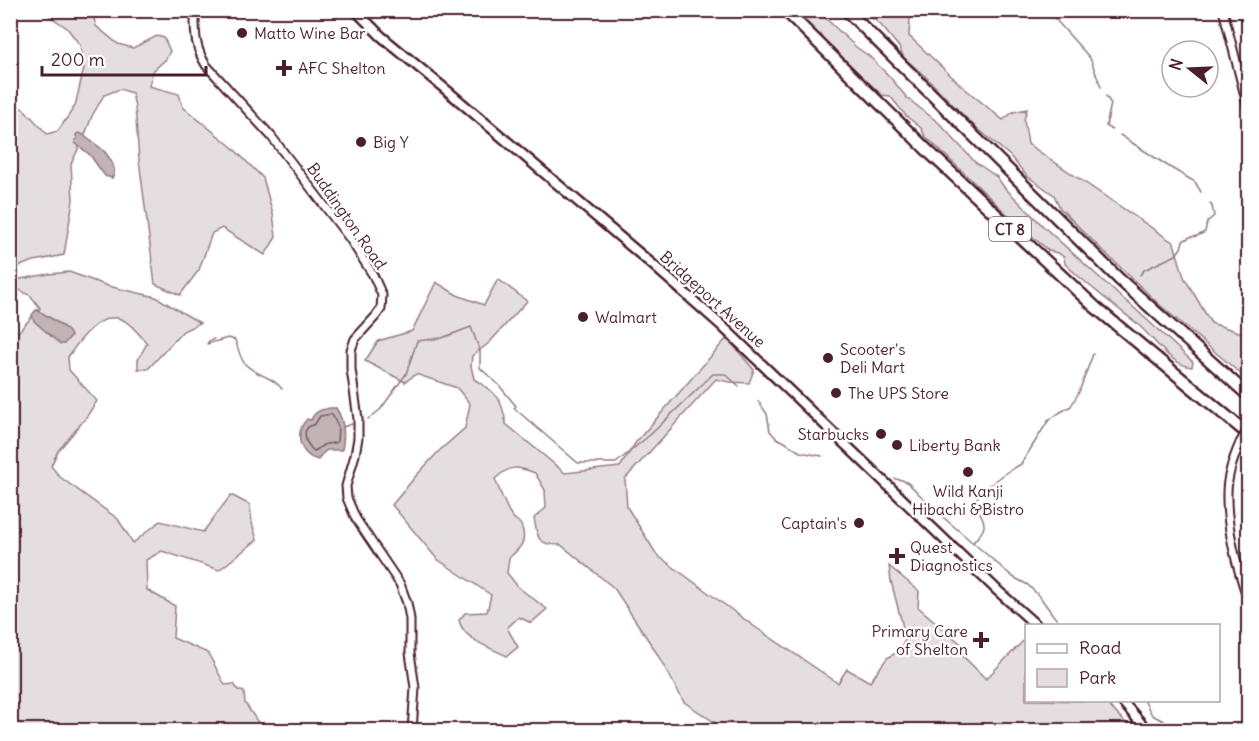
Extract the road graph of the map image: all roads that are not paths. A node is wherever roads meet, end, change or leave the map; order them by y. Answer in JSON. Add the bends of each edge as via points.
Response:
{"nodes":[{"id":1,"x":195,"y":10,"type":"edge"},
{"id":2,"x":355,"y":10,"type":"edge"},
{"id":3,"x":785,"y":10,"type":"edge"},
{"id":4,"x":846,"y":10,"type":"edge"},
{"id":5,"x":1223,"y":10,"type":"edge"},
{"id":6,"x":1248,"y":108,"type":"edge"},
{"id":7,"x":1248,"y":395,"type":"edge"},
{"id":8,"x":1248,"y":431,"type":"edge"},
{"id":9,"x":1248,"y":599,"type":"edge"},
{"id":10,"x":1035,"y":624,"type":"edge"},
{"id":11,"x":1122,"y":702,"type":"edge"},
{"id":12,"x":412,"y":730,"type":"edge"},
{"id":13,"x":1147,"y":730,"type":"edge"}],
"edges":[{"from":1,"to":12,"type":"street","name":"Buddington Road","via":[[196,42],[201,57],[272,136],[350,239],[382,295],[381,309],[355,339],[351,350],[358,438],[346,486],[351,510],[400,584],[408,603],[415,687]]},
{"from":2,"to":10,"type":"main road","name":"Bridgeport Avenue","via":[[722,326]]},
{"from":3,"to":8,"type":"highway","number":"CT 8","via":[[1095,308]]},
{"from":4,"to":7,"type":"highway","number":"CT 8","via":[[1119,279]]},
{"from":5,"to":6,"type":"street"},
{"from":8,"to":9,"type":"street","bridge":true,"via":[[1240,443],[1227,494],[1232,541]]},
{"from":11,"to":13,"type":"main road"}]}
